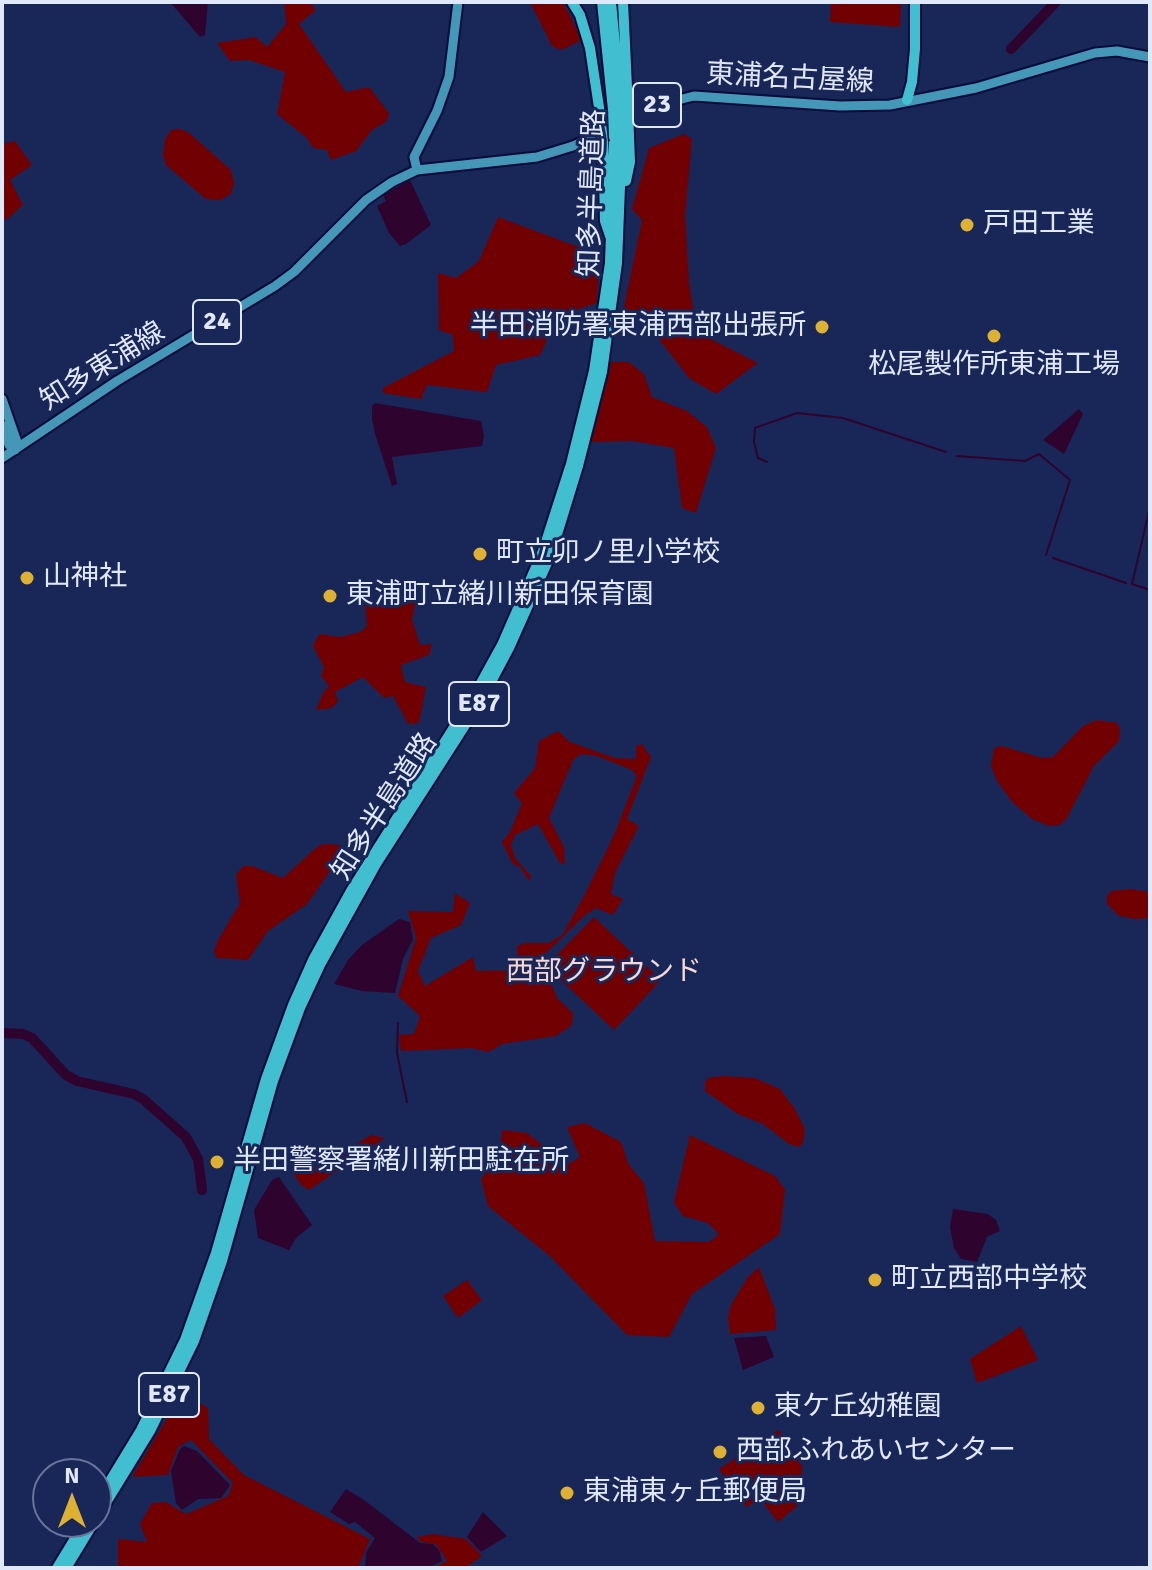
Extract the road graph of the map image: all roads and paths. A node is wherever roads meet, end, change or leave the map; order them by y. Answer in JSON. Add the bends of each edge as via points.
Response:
{"nodes":[{"id":1,"x":458,"y":2,"type":"edge"},
{"id":2,"x":572,"y":2,"type":"edge"},
{"id":3,"x":602,"y":2,"type":"edge"},
{"id":4,"x":611,"y":2,"type":"edge"},
{"id":5,"x":623,"y":2,"type":"edge"},
{"id":6,"x":908,"y":2,"type":"edge"},
{"id":7,"x":915,"y":2,"type":"edge"},
{"id":8,"x":1150,"y":57,"type":"edge"},
{"id":9,"x":907,"y":100,"type":"junction"},
{"id":10,"x":621,"y":109,"type":"junction"},
{"id":11,"x":622,"y":136,"type":"junction"},
{"id":12,"x":417,"y":170,"type":"junction"},
{"id":13,"x":611,"y":241,"type":"junction"},
{"id":14,"x":2,"y":399,"type":"edge"},
{"id":15,"x":2,"y":425,"type":"edge"},
{"id":16,"x":15,"y":450,"type":"junction"},
{"id":17,"x":2,"y":458,"type":"edge"},
{"id":18,"x":226,"y":1233,"type":"junction"},
{"id":19,"x":219,"y":1257,"type":"junction"},
{"id":20,"x":112,"y":1478,"type":"edge"},
{"id":21,"x":112,"y":1492,"type":"edge"},
{"id":22,"x":75,"y":1538,"type":"edge"},
{"id":23,"x":84,"y":1538,"type":"edge"},
{"id":24,"x":57,"y":1568,"type":"edge"},
{"id":25,"x":66,"y":1568,"type":"edge"}],
"edges":[{"from":1,"to":12,"type":"main road","via":[[449,77],[414,157]]},
{"from":2,"to":13,"type":"highway","bridge":true,"via":[[590,48]]},
{"from":3,"to":10,"type":"highway","name":"知多半島道路","number":"E87"},
{"from":4,"to":10,"type":"highway","name":"知多半島道路","number":"E87"},
{"from":5,"to":10,"type":"highway"},
{"from":6,"to":9,"type":"highway"},
{"from":7,"to":9,"type":"highway"},
{"from":8,"to":9,"type":"main road","name":"東浦名古屋線","number":"23","via":[[1095,53],[976,88]]},
{"from":9,"to":12,"type":"main road","name":"東浦名古屋線","number":"23","via":[[865,107],[679,98],[537,157]]},
{"from":10,"to":11,"type":"highway","name":"知多半島道路","number":"E87","bridge":true},
{"from":11,"to":13,"type":"highway","name":"知多半島道路","number":"E87"},
{"from":11,"to":18,"type":"highway","name":"知多半島道路","number":"E87","via":[[615,289],[602,372],[551,554],[483,697],[376,864],[321,963],[273,1081]]},
{"from":12,"to":16,"type":"main road","name":"知多東浦線","number":"24","via":[[366,200],[275,286]]},
{"from":13,"to":18,"type":"highway","name":"知多半島道路","number":"E87","via":[[594,371],[543,551],[475,694],[313,960],[266,1079]]},
{"from":14,"to":16,"type":"main road"},
{"from":15,"to":16,"type":"main road"},
{"from":16,"to":17,"type":"main road","name":"知多東浦線","number":"24"},
{"from":18,"to":19,"type":"highway","name":"知多半島道路","number":"E87"},
{"from":19,"to":20,"type":"highway","name":"知多半島道路","number":"E87","via":[[165,1385]]},
{"from":19,"to":21,"type":"highway","name":"知多半島道路","number":"E87","via":[[198,1330],[173,1387]]},
{"from":22,"to":24,"type":"highway"},
{"from":23,"to":25,"type":"highway","name":"知多半島道路","number":"E87"}]}
